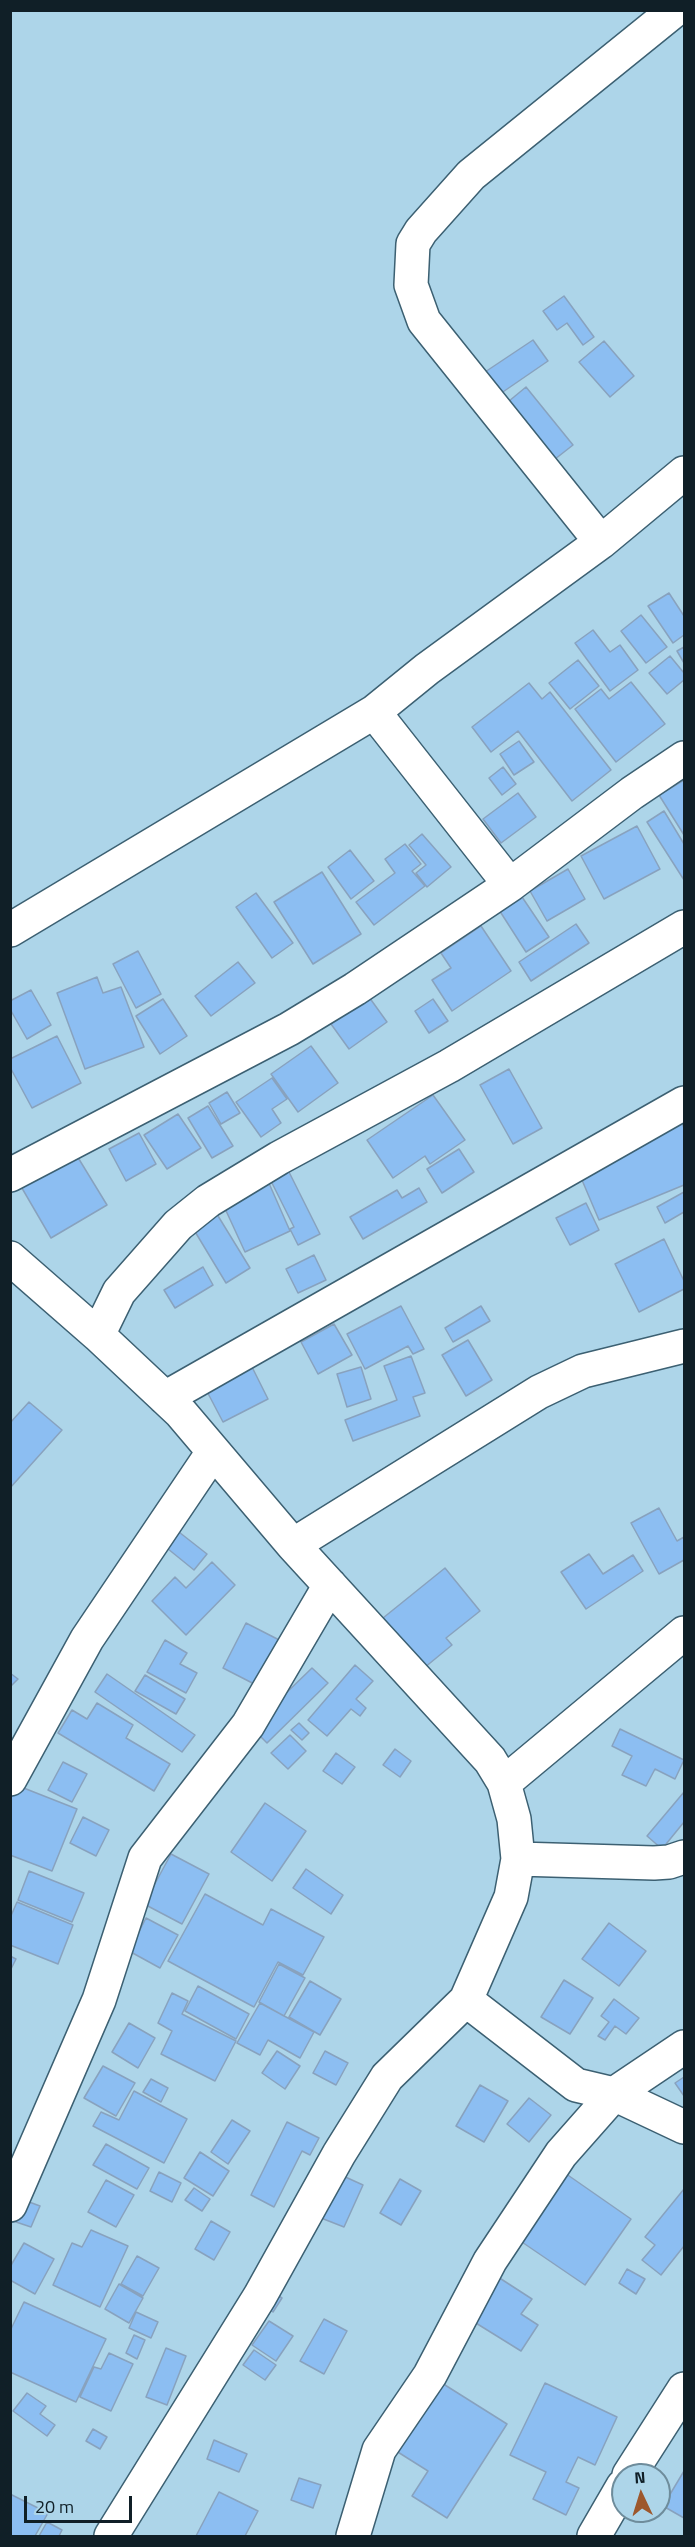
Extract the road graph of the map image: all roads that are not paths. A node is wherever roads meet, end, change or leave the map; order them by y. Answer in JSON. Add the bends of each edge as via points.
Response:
{"nodes":[{"id":1,"x":675,"y":10,"type":"edge"},
{"id":2,"x":684,"y":472,"type":"edge"},
{"id":3,"x":602,"y":542,"type":"junction"},
{"id":4,"x":374,"y":712,"type":"junction"},
{"id":5,"x":684,"y":758,"type":"edge"},
{"id":6,"x":510,"y":885,"type":"junction"},
{"id":7,"x":10,"y":930,"type":"edge"},
{"id":8,"x":681,"y":938,"type":"edge"},
{"id":9,"x":684,"y":1104,"type":"edge"},
{"id":10,"x":10,"y":1175,"type":"edge"},
{"id":11,"x":10,"y":1258,"type":"edge"},
{"id":12,"x":99,"y":1335,"type":"junction"},
{"id":13,"x":684,"y":1346,"type":"edge"},
{"id":14,"x":165,"y":1398,"type":"junction"},
{"id":15,"x":213,"y":1452,"type":"junction"},
{"id":16,"x":293,"y":1545,"type":"junction"},
{"id":17,"x":330,"y":1585,"type":"junction"},
{"id":18,"x":684,"y":1633,"type":"edge"},
{"id":19,"x":10,"y":1779,"type":"edge"},
{"id":20,"x":504,"y":1783,"type":"junction"},
{"id":21,"x":684,"y":1857,"type":"edge"},
{"id":22,"x":518,"y":1859,"type":"junction"},
{"id":23,"x":466,"y":2000,"type":"junction"},
{"id":24,"x":684,"y":2047,"type":"edge"},
{"id":25,"x":614,"y":2094,"type":"junction"},
{"id":26,"x":684,"y":2127,"type":"edge"},
{"id":27,"x":10,"y":2205,"type":"edge"},
{"id":28,"x":684,"y":2390,"type":"edge"},
{"id":29,"x":637,"y":2463,"type":"edge"},
{"id":30,"x":611,"y":2507,"type":"edge"},
{"id":31,"x":111,"y":2536,"type":"edge"},
{"id":32,"x":353,"y":2536,"type":"edge"},
{"id":33,"x":594,"y":2536,"type":"edge"}],
"edges":[{"from":1,"to":3,"type":"street","via":[[471,175],[413,244],[411,285],[424,321]]},
{"from":2,"to":3,"type":"street"},
{"from":3,"to":4,"type":"street"},
{"from":4,"to":6,"type":"street"},
{"from":4,"to":7,"type":"street"},
{"from":5,"to":6,"type":"street"},
{"from":6,"to":10,"type":"street","via":[[289,1029]]},
{"from":8,"to":12,"type":"street","via":[[279,1158],[208,1201],[178,1225],[119,1292]]},
{"from":9,"to":14,"type":"street"},
{"from":11,"to":12,"type":"street"},
{"from":12,"to":14,"type":"street"},
{"from":13,"to":16,"type":"street","via":[[583,1371],[539,1392]]},
{"from":14,"to":15,"type":"street"},
{"from":15,"to":16,"type":"street"},
{"from":15,"to":19,"type":"street","via":[[87,1639]]},
{"from":16,"to":17,"type":"street"},
{"from":17,"to":20,"type":"street","via":[[490,1760]]},
{"from":17,"to":27,"type":"street","via":[[248,1725],[146,1858],[99,2000]]},
{"from":18,"to":20,"type":"street"},
{"from":20,"to":22,"type":"street","via":[[514,1819]]},
{"from":21,"to":22,"type":"street","via":[[654,1863]]},
{"from":22,"to":23,"type":"street","via":[[511,1897]]},
{"from":23,"to":25,"type":"street","via":[[576,2085]]},
{"from":23,"to":31,"type":"street","via":[[387,2077],[260,2296]]},
{"from":24,"to":25,"type":"street"},
{"from":25,"to":26,"type":"street"},
{"from":25,"to":32,"type":"street","via":[[554,2163],[490,2261],[430,2375],[379,2450]]},
{"from":28,"to":29,"type":"street"},
{"from":30,"to":33,"type":"street"}]}
